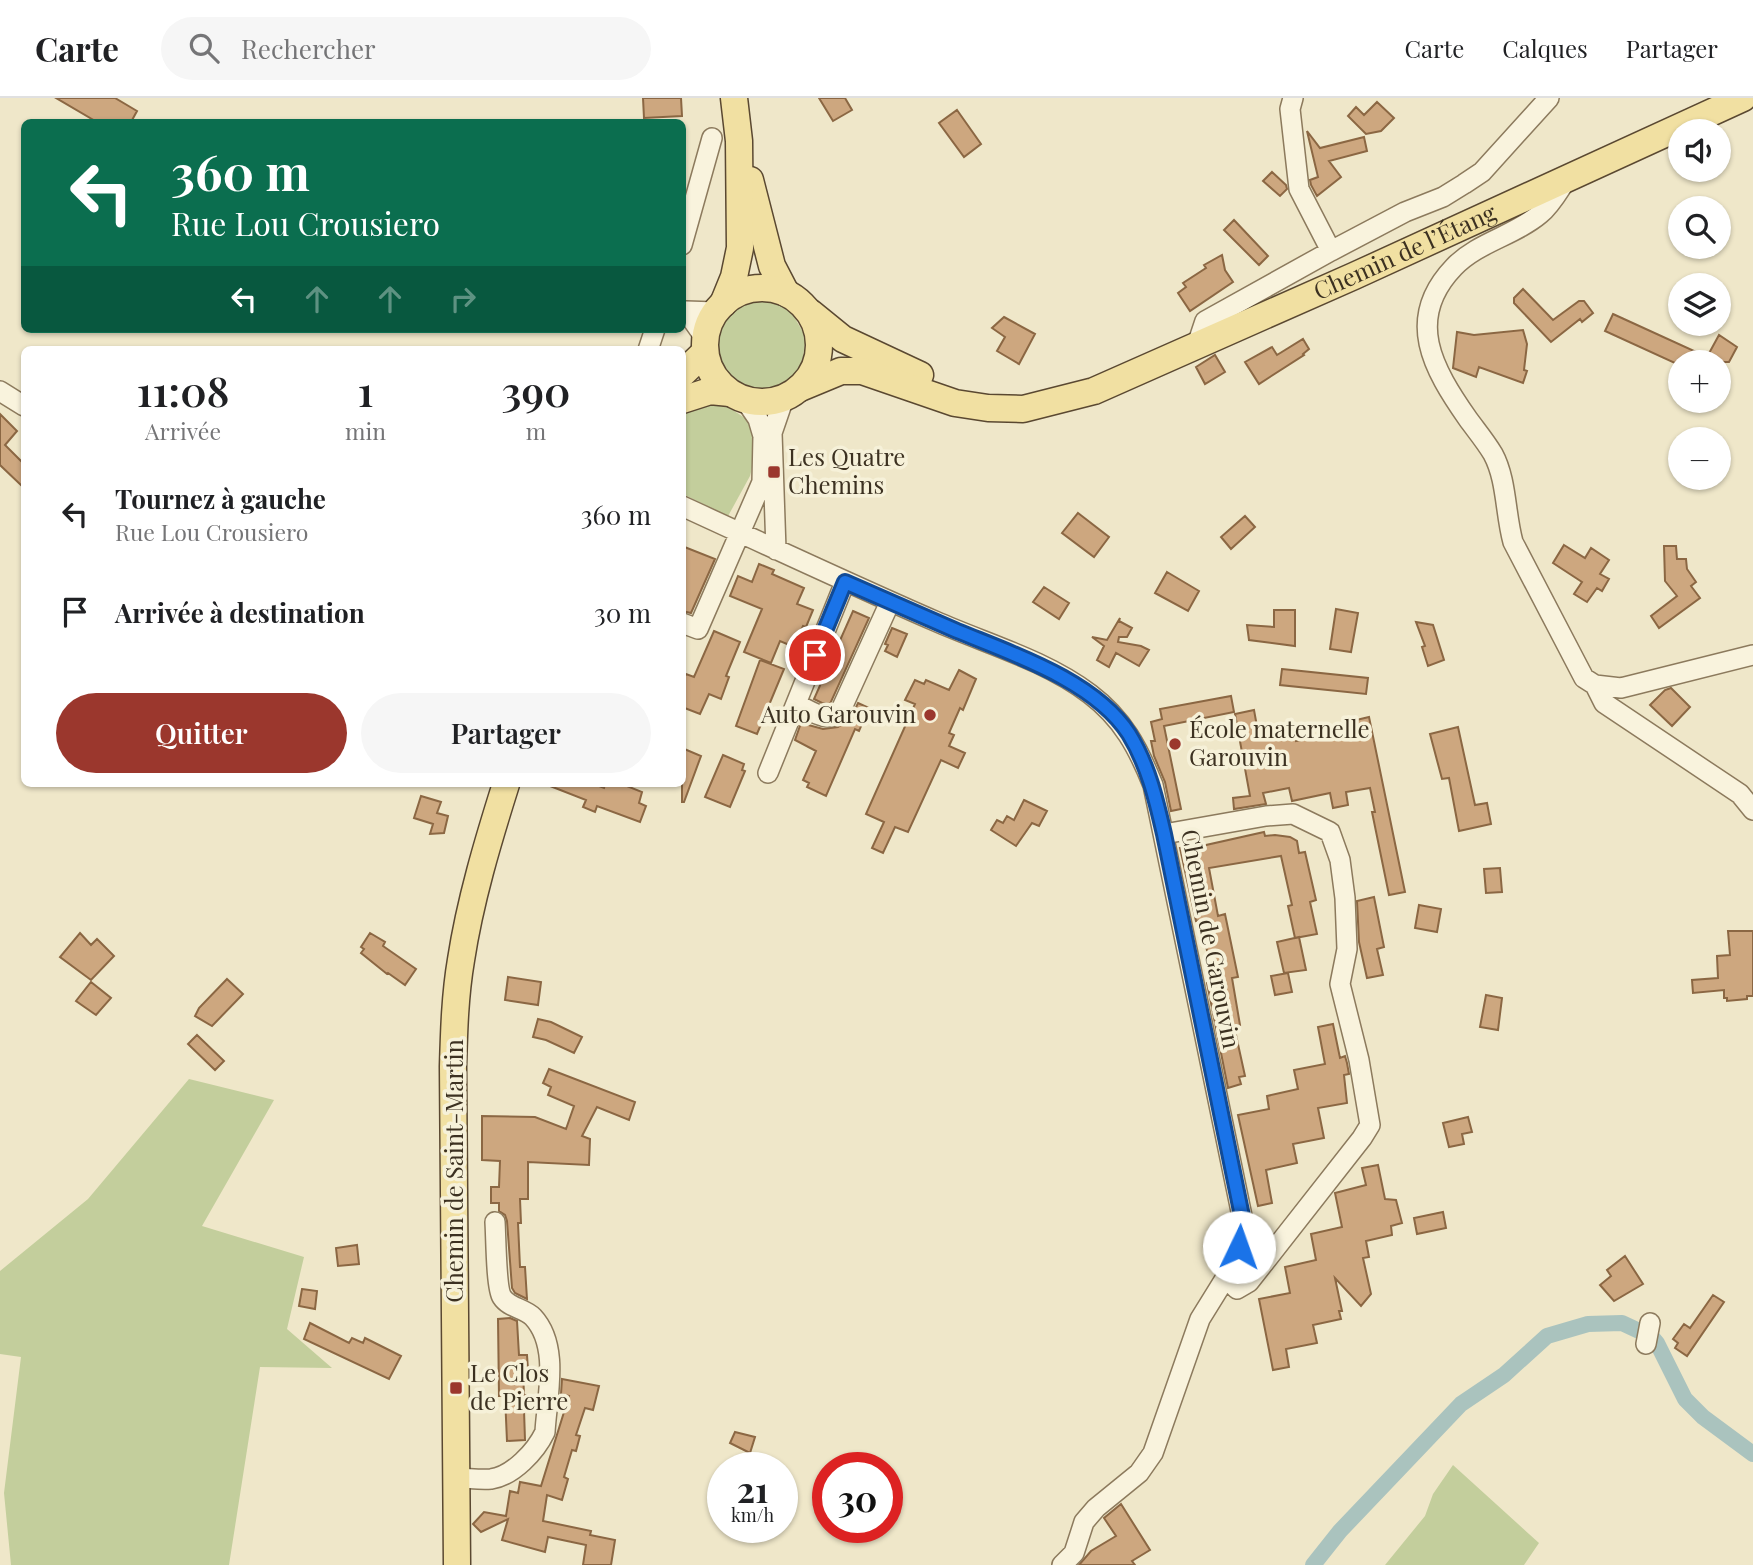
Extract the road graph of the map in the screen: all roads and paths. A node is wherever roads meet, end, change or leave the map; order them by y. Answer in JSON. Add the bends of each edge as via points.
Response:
{"nodes":[{"id":1,"x":1293,"y":98,"type":"edge"},
{"id":2,"x":1549,"y":98,"type":"edge"},
{"id":3,"x":1744,"y":98,"type":"edge"},
{"id":4,"x":739,"y":99,"type":"edge"},
{"id":5,"x":712,"y":138,"type":"dead end"},
{"id":6,"x":739,"y":141,"type":"junction"},
{"id":7,"x":1566,"y":180,"type":"junction"},
{"id":8,"x":686,"y":231,"type":"edge"},
{"id":9,"x":1331,"y":251,"type":"junction"},
{"id":10,"x":795,"y":300,"type":"junction"},
{"id":11,"x":719,"y":308,"type":"junction"},
{"id":12,"x":686,"y":311,"type":"edge"},
{"id":13,"x":686,"y":314,"type":"edge"},
{"id":14,"x":705,"y":345,"type":"junction"},
{"id":15,"x":1197,"y":345,"type":"junction"},
{"id":16,"x":686,"y":369,"type":"edge"},
{"id":17,"x":0,"y":391,"type":"edge"},
{"id":18,"x":792,"y":393,"type":"junction"},
{"id":19,"x":738,"y":396,"type":"junction"},
{"id":20,"x":686,"y":398,"type":"edge"},
{"id":21,"x":1065,"y":400,"type":"junction"},
{"id":22,"x":21,"y":404,"type":"edge"},
{"id":23,"x":686,"y":508,"type":"edge"},
{"id":24,"x":740,"y":533,"type":"junction"},
{"id":25,"x":776,"y":550,"type":"junction"},
{"id":26,"x":845,"y":582,"type":"junction"},
{"id":27,"x":890,"y":602,"type":"junction"},
{"id":28,"x":686,"y":624,"type":"edge"},
{"id":29,"x":1753,"y":655,"type":"edge"},
{"id":30,"x":1595,"y":685,"type":"junction"},
{"id":31,"x":796,"y":704,"type":"junction"},
{"id":32,"x":768,"y":773,"type":"dead end"},
{"id":33,"x":505,"y":787,"type":"edge"},
{"id":34,"x":1753,"y":810,"type":"edge"},
{"id":35,"x":1164,"y":834,"type":"junction"},
{"id":36,"x":495,"y":1222,"type":"dead end"},
{"id":37,"x":1226,"y":1278,"type":"junction"},
{"id":38,"x":1650,"y":1323,"type":"dead end"},
{"id":39,"x":1646,"y":1344,"type":"dead end"},
{"id":40,"x":456,"y":1478,"type":"junction"},
{"id":41,"x":457,"y":1565,"type":"edge"},
{"id":42,"x":1062,"y":1565,"type":"edge"}],
"edges":[{"from":1,"to":9,"type":"street","via":[[1290,109],[1299,189]]},
{"from":2,"to":9,"type":"street","via":[[1482,172],[1443,197]]},
{"from":3,"to":7,"type":"main road","name":"Chemin de l’Étang"},
{"from":4,"to":6,"type":"main road"},
{"from":5,"to":8,"type":"street"},
{"from":6,"to":10,"type":"main road","via":[[772,266]]},
{"from":6,"to":11,"type":"main road","via":[[740,248],[734,277]]},
{"from":7,"to":15,"type":"main road","name":"Chemin de l’Étang"},
{"from":7,"to":30,"type":"street","via":[[1538,216],[1466,255],[1452,269],[1431,304],[1427,341],[1443,379],[1493,454],[1522,564],[1584,678]]},
{"from":9,"to":15,"type":"street","via":[[1205,321]]},
{"from":10,"to":11,"type":"main road","via":[[770,289],[753,289]]},
{"from":10,"to":18,"type":"main road","via":[[814,322],[819,339],[812,374]]},
{"from":10,"to":21,"type":"main road","name":"Chemin de l’Étang","via":[[843,339],[940,383],[998,398]]},
{"from":11,"to":12,"type":"street"},
{"from":11,"to":14,"type":"main road","via":[[709,324]]},
{"from":13,"to":14,"type":"street"},
{"from":14,"to":16,"type":"main road"},
{"from":14,"to":19,"type":"main road","via":[[709,368],[718,382]]},
{"from":15,"to":21,"type":"main road","name":"Chemin de l’Étang"},
{"from":17,"to":22,"type":"street"},
{"from":18,"to":19,"type":"main road","via":[[765,402]]},
{"from":18,"to":21,"type":"main road","name":"Chemin de l’Étang","via":[[841,371],[862,371],[922,394],[988,408],[1023,409]]},
{"from":18,"to":25,"type":"street","via":[[772,433]]},
{"from":19,"to":20,"type":"main road","via":[[710,391]]},
{"from":19,"to":24,"type":"street","via":[[758,419],[762,436],[762,482]]},
{"from":23,"to":24,"type":"street","name":"Chemin de Garouvin"},
{"from":24,"to":25,"type":"street","name":"Chemin de Garouvin"},
{"from":24,"to":28,"type":"street","via":[[698,629]]},
{"from":25,"to":26,"type":"street","name":"Chemin de Garouvin"},
{"from":26,"to":27,"type":"street","name":"Chemin de Garouvin"},
{"from":26,"to":31,"type":"street"},
{"from":27,"to":31,"type":"street","via":[[840,712],[827,718]]},
{"from":27,"to":35,"type":"street","name":"Chemin de Garouvin","via":[[1038,664],[1092,696],[1127,731],[1140,754],[1153,785]]},
{"from":29,"to":30,"type":"street","via":[[1620,688]]},
{"from":30,"to":34,"type":"street","via":[[1604,703],[1740,794]]},
{"from":31,"to":32,"type":"street"},
{"from":33,"to":40,"type":"main road","name":"Chemin de Saint-Martin","via":[[477,887],[455,1004]]},
{"from":35,"to":37,"type":"street","name":"Chemin de Garouvin","via":[[1242,1216],[1243,1233]]},
{"from":35,"to":37,"type":"street","via":[[1293,814],[1330,832],[1340,860],[1347,949],[1340,984],[1370,1125],[1249,1282],[1237,1289]]},
{"from":36,"to":40,"type":"street","via":[[500,1293],[535,1319],[549,1349],[545,1432],[524,1460],[501,1476]]},
{"from":37,"to":42,"type":"street","name":"Chemin de Garouvin","via":[[1200,1319],[1153,1453],[1139,1473],[1084,1522],[1074,1553]]},
{"from":38,"to":39,"type":"street"},
{"from":40,"to":41,"type":"main road","name":"Chemin de Saint-Martin"}]}
